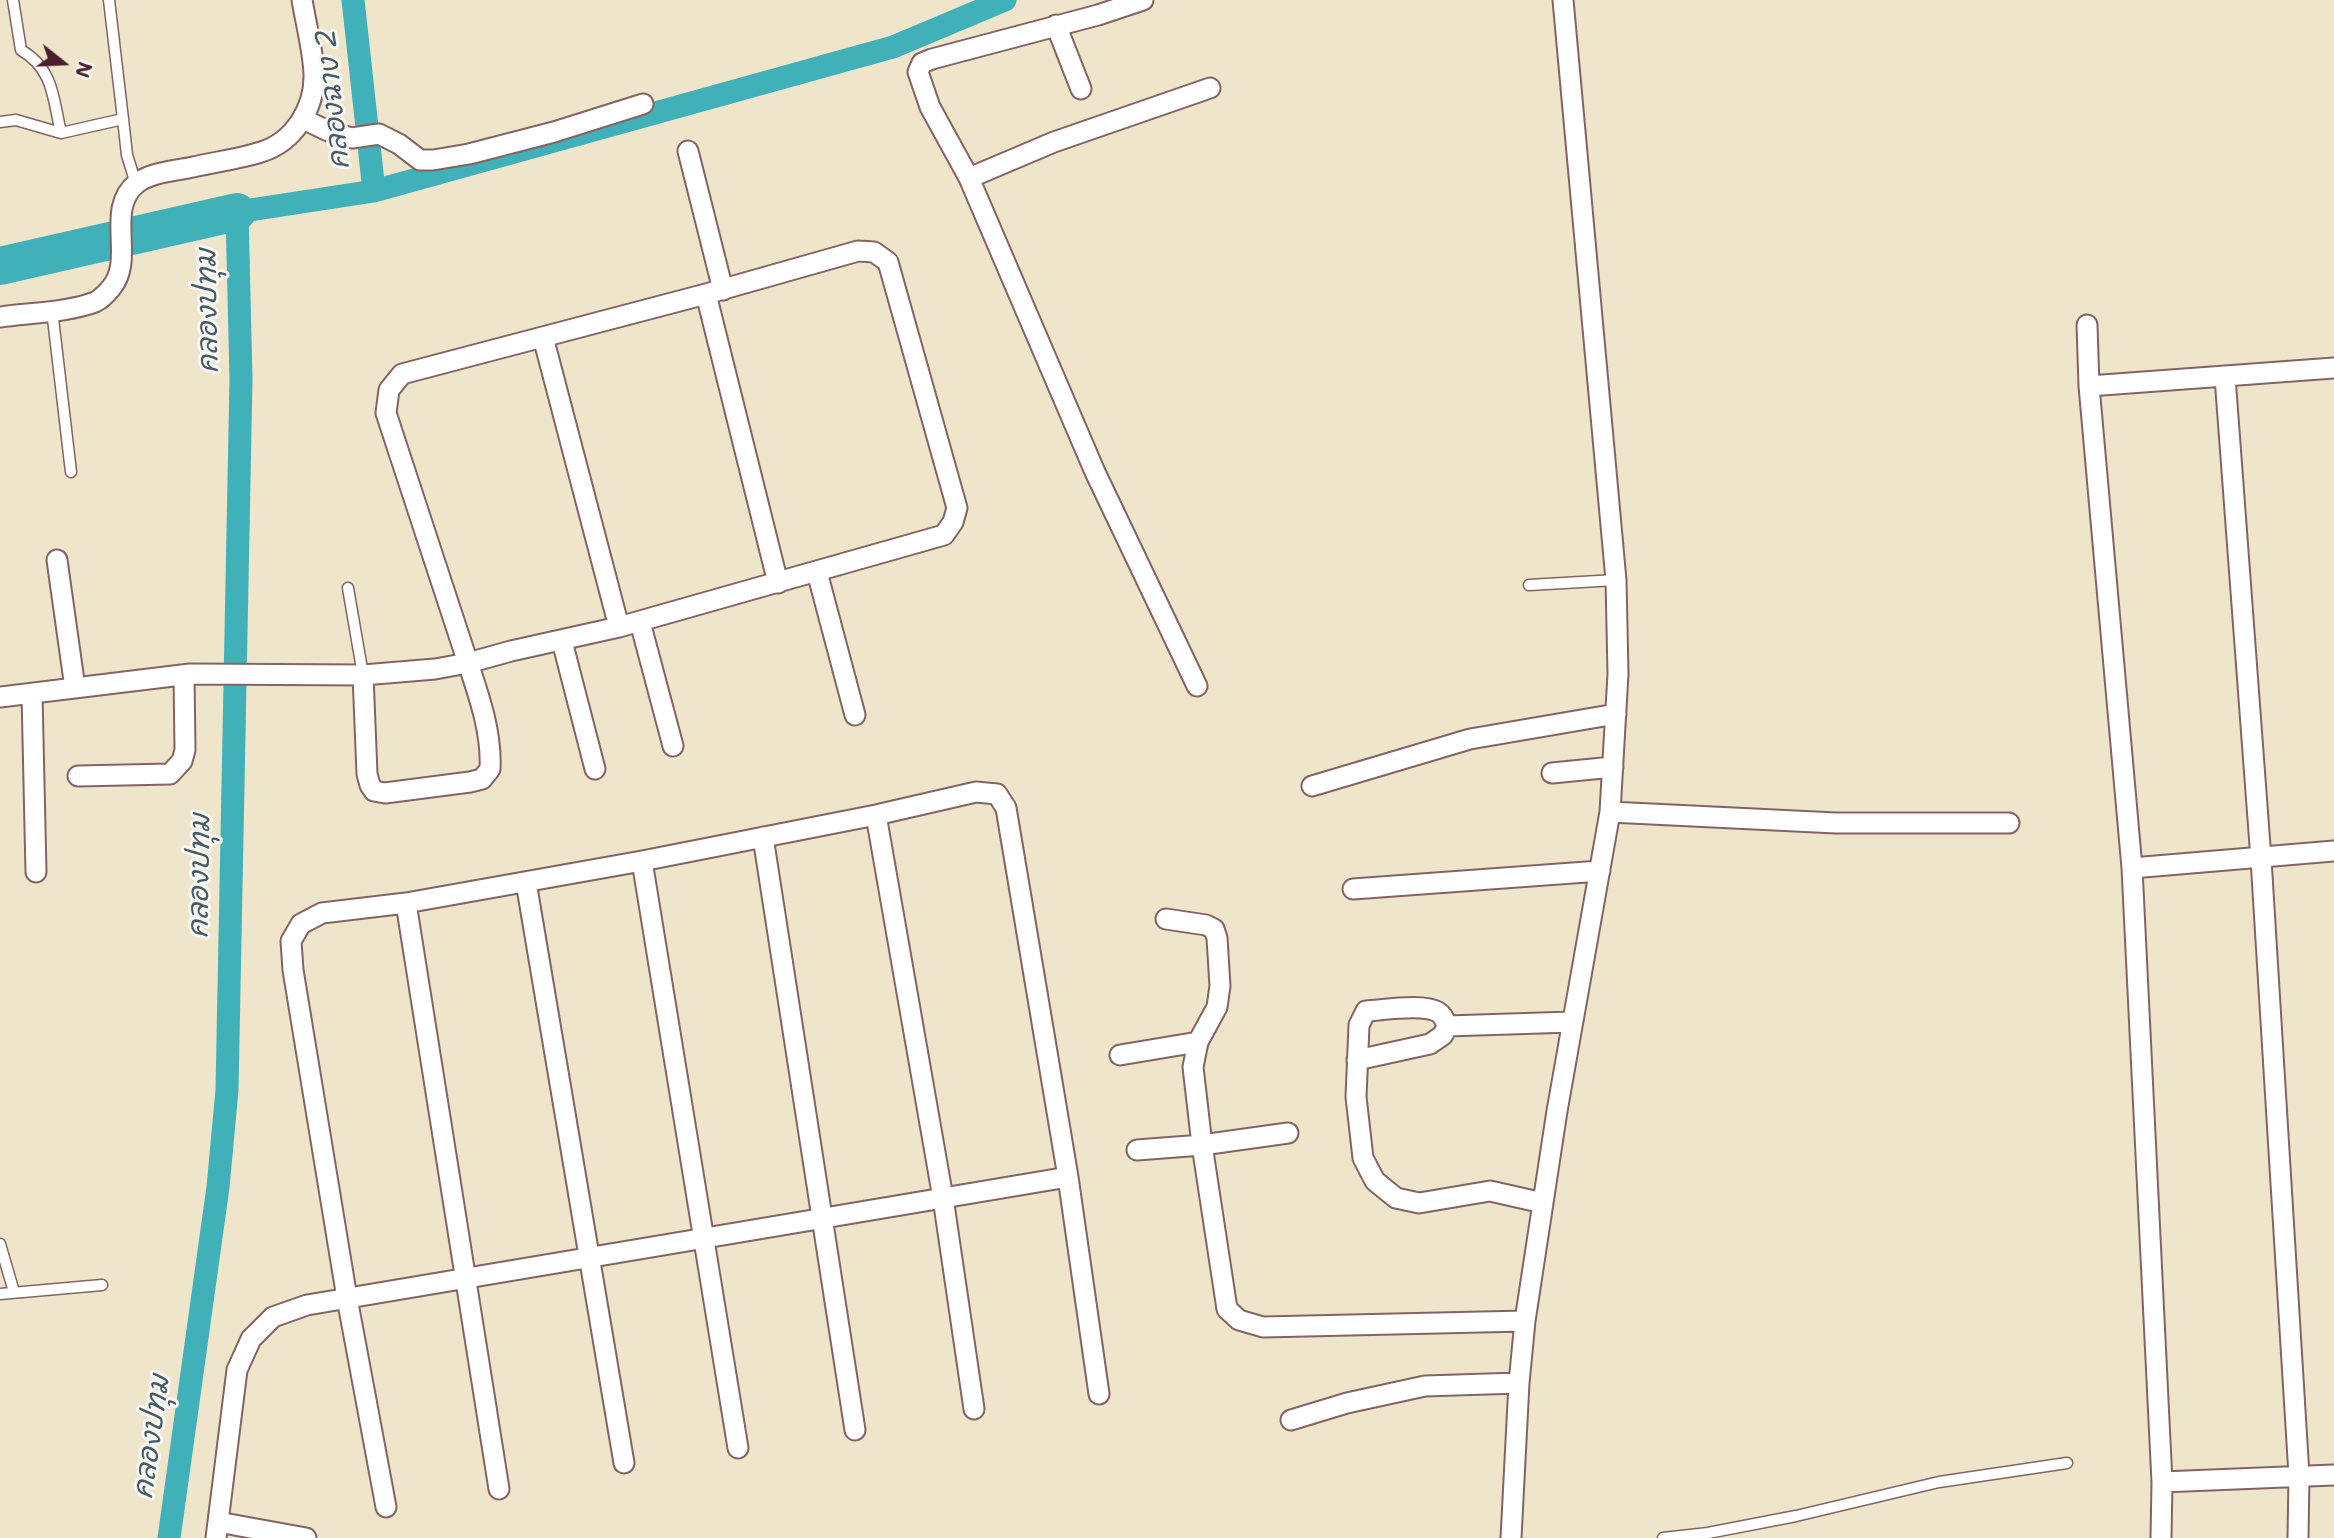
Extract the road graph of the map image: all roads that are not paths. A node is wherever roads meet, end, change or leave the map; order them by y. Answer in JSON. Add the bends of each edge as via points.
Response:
{"nodes":[{"id":1,"x":13,"y":0,"type":"edge"},
{"id":2,"x":109,"y":0,"type":"edge"},
{"id":3,"x":302,"y":0,"type":"edge"},
{"id":4,"x":1143,"y":0,"type":"edge"},
{"id":5,"x":1563,"y":0,"type":"edge"},
{"id":6,"x":1056,"y":25,"type":"junction"},
{"id":7,"x":1210,"y":88,"type":"dead end"},
{"id":8,"x":1080,"y":89,"type":"dead end"},
{"id":9,"x":643,"y":104,"type":"dead end"},
{"id":10,"x":123,"y":119,"type":"junction"},
{"id":11,"x":303,"y":119,"type":"junction"},
{"id":12,"x":0,"y":122,"type":"edge"},
{"id":13,"x":61,"y":133,"type":"junction"},
{"id":14,"x":688,"y":151,"type":"dead end"},
{"id":15,"x":969,"y":178,"type":"junction"},
{"id":16,"x":136,"y":184,"type":"junction"},
{"id":17,"x":715,"y":292,"type":"junction"},
{"id":18,"x":51,"y":310,"type":"junction"},
{"id":19,"x":0,"y":317,"type":"edge"},
{"id":20,"x":2087,"y":325,"type":"dead end"},
{"id":21,"x":543,"y":337,"type":"junction"},
{"id":22,"x":2334,"y":368,"type":"edge"},
{"id":23,"x":2225,"y":377,"type":"junction"},
{"id":24,"x":2089,"y":386,"type":"junction"},
{"id":25,"x":71,"y":472,"type":"dead end"},
{"id":26,"x":57,"y":560,"type":"dead end"},
{"id":27,"x":817,"y":572,"type":"junction"},
{"id":28,"x":1616,"y":580,"type":"junction"},
{"id":29,"x":778,"y":583,"type":"junction"},
{"id":30,"x":1529,"y":585,"type":"dead end"},
{"id":31,"x":348,"y":588,"type":"dead end"},
{"id":32,"x":640,"y":622,"type":"junction"},
{"id":33,"x":619,"y":627,"type":"junction"},
{"id":34,"x":562,"y":641,"type":"junction"},
{"id":35,"x":468,"y":663,"type":"junction"},
{"id":36,"x":187,"y":675,"type":"junction"},
{"id":37,"x":363,"y":675,"type":"junction"},
{"id":38,"x":1196,"y":686,"type":"dead end"},
{"id":39,"x":75,"y":688,"type":"junction"},
{"id":40,"x":32,"y":694,"type":"junction"},
{"id":41,"x":0,"y":697,"type":"edge"},
{"id":42,"x":1616,"y":714,"type":"junction"},
{"id":43,"x":855,"y":715,"type":"dead end"},
{"id":44,"x":673,"y":746,"type":"dead end"},
{"id":45,"x":1613,"y":767,"type":"junction"},
{"id":46,"x":595,"y":769,"type":"dead end"},
{"id":47,"x":1552,"y":773,"type":"dead end"},
{"id":48,"x":78,"y":776,"type":"dead end"},
{"id":49,"x":1312,"y":786,"type":"dead end"},
{"id":50,"x":1610,"y":812,"type":"junction"},
{"id":51,"x":876,"y":814,"type":"junction"},
{"id":52,"x":2009,"y":823,"type":"dead end"},
{"id":53,"x":763,"y":837,"type":"junction"},
{"id":54,"x":2334,"y":851,"type":"edge"},
{"id":55,"x":2261,"y":859,"type":"junction"},
{"id":56,"x":642,"y":861,"type":"junction"},
{"id":57,"x":2132,"y":868,"type":"junction"},
{"id":58,"x":1600,"y":871,"type":"junction"},
{"id":59,"x":36,"y":872,"type":"dead end"},
{"id":60,"x":526,"y":882,"type":"junction"},
{"id":61,"x":1353,"y":889,"type":"dead end"},
{"id":62,"x":406,"y":903,"type":"junction"},
{"id":63,"x":1166,"y":919,"type":"dead end"},
{"id":64,"x":1573,"y":1022,"type":"junction"},
{"id":65,"x":1447,"y":1026,"type":"junction"},
{"id":66,"x":1198,"y":1042,"type":"junction"},
{"id":67,"x":1120,"y":1055,"type":"dead end"},
{"id":68,"x":1357,"y":1060,"type":"junction"},
{"id":69,"x":1289,"y":1133,"type":"dead end"},
{"id":70,"x":1202,"y":1145,"type":"junction"},
{"id":71,"x":1137,"y":1150,"type":"dead end"},
{"id":72,"x":1068,"y":1177,"type":"junction"},
{"id":73,"x":943,"y":1198,"type":"junction"},
{"id":74,"x":1543,"y":1203,"type":"junction"},
{"id":75,"x":823,"y":1218,"type":"junction"},
{"id":76,"x":705,"y":1238,"type":"junction"},
{"id":77,"x":0,"y":1244,"type":"edge"},
{"id":78,"x":591,"y":1257,"type":"junction"},
{"id":79,"x":466,"y":1278,"type":"junction"},
{"id":80,"x":102,"y":1285,"type":"dead end"},
{"id":81,"x":14,"y":1293,"type":"junction"},
{"id":82,"x":0,"y":1294,"type":"edge"},
{"id":83,"x":347,"y":1298,"type":"junction"},
{"id":84,"x":1525,"y":1321,"type":"junction"},
{"id":85,"x":1520,"y":1383,"type":"junction"},
{"id":86,"x":1099,"y":1394,"type":"dead end"},
{"id":87,"x":974,"y":1409,"type":"dead end"},
{"id":88,"x":1291,"y":1420,"type":"dead end"},
{"id":89,"x":855,"y":1430,"type":"dead end"},
{"id":90,"x":738,"y":1448,"type":"dead end"},
{"id":91,"x":624,"y":1463,"type":"dead end"},
{"id":92,"x":2067,"y":1463,"type":"dead end"},
{"id":93,"x":2299,"y":1475,"type":"junction"},
{"id":94,"x":2334,"y":1475,"type":"edge"},
{"id":95,"x":2162,"y":1482,"type":"junction"},
{"id":96,"x":499,"y":1489,"type":"dead end"},
{"id":97,"x":386,"y":1507,"type":"dead end"},
{"id":98,"x":217,"y":1530,"type":"edge"},
{"id":99,"x":306,"y":1538,"type":"edge"},
{"id":100,"x":1511,"y":1538,"type":"edge"},
{"id":101,"x":1663,"y":1538,"type":"edge"},
{"id":102,"x":2161,"y":1538,"type":"edge"},
{"id":103,"x":2298,"y":1538,"type":"edge"}],
"edges":[{"from":1,"to":13,"type":"lane","via":[[21,50],[47,73]]},
{"from":2,"to":10,"type":"lane"},
{"from":3,"to":11,"type":"street","via":[[314,74]]},
{"from":4,"to":6,"type":"street"},
{"from":5,"to":28,"type":"street"},
{"from":6,"to":8,"type":"street"},
{"from":6,"to":15,"type":"street","via":[[922,63],[918,72],[930,107]]},
{"from":7,"to":15,"type":"street","via":[[1054,142]]},
{"from":9,"to":11,"type":"street","via":[[542,135],[433,160],[420,160],[379,134],[352,138]]},
{"from":10,"to":13,"type":"lane"},
{"from":10,"to":16,"type":"lane"},
{"from":11,"to":16,"type":"street","via":[[285,140],[263,152],[154,175]]},
{"from":12,"to":13,"type":"lane","via":[[16,120]]},
{"from":14,"to":17,"type":"street"},
{"from":15,"to":38,"type":"street","via":[[1095,472]]},
{"from":16,"to":18,"type":"street","via":[[125,199],[121,217],[123,262],[118,279],[97,301]]},
{"from":17,"to":21,"type":"street"},
{"from":17,"to":27,"type":"street","via":[[858,251],[874,252],[888,262],[957,508],[944,534]]},
{"from":17,"to":29,"type":"street"},
{"from":18,"to":19,"type":"street"},
{"from":18,"to":25,"type":"lane"},
{"from":20,"to":24,"type":"street"},
{"from":21,"to":33,"type":"street"},
{"from":21,"to":35,"type":"street","via":[[402,374],[389,390],[386,413]]},
{"from":22,"to":23,"type":"street"},
{"from":23,"to":24,"type":"street"},
{"from":23,"to":55,"type":"street"},
{"from":24,"to":57,"type":"street"},
{"from":26,"to":39,"type":"street"},
{"from":27,"to":29,"type":"street"},
{"from":27,"to":43,"type":"street"},
{"from":28,"to":30,"type":"lane"},
{"from":28,"to":42,"type":"street"},
{"from":29,"to":32,"type":"street"},
{"from":31,"to":37,"type":"lane"},
{"from":32,"to":33,"type":"street"},
{"from":32,"to":44,"type":"street"},
{"from":33,"to":34,"type":"street"},
{"from":34,"to":35,"type":"street"},
{"from":34,"to":46,"type":"street"},
{"from":35,"to":37,"type":"street"},
{"from":35,"to":37,"type":"street","via":[[489,739],[490,769],[482,779],[470,782],[385,793],[374,791],[367,774]]},
{"from":36,"to":37,"type":"street"},
{"from":36,"to":39,"type":"street"},
{"from":36,"to":48,"type":"street","via":[[185,750],[178,768],[170,774]]},
{"from":39,"to":40,"type":"street"},
{"from":40,"to":41,"type":"street"},
{"from":40,"to":59,"type":"street"},
{"from":42,"to":45,"type":"street"},
{"from":42,"to":49,"type":"street","via":[[1470,739]]},
{"from":45,"to":47,"type":"street"},
{"from":45,"to":50,"type":"street"},
{"from":50,"to":52,"type":"street","via":[[1836,823]]},
{"from":50,"to":58,"type":"street"},
{"from":51,"to":53,"type":"street"},
{"from":51,"to":72,"type":"street","via":[[976,792],[996,794],[1006,808]]},
{"from":51,"to":73,"type":"street"},
{"from":53,"to":56,"type":"street"},
{"from":53,"to":75,"type":"street"},
{"from":54,"to":55,"type":"street"},
{"from":55,"to":57,"type":"street"},
{"from":55,"to":93,"type":"street"},
{"from":56,"to":60,"type":"street"},
{"from":56,"to":76,"type":"street"},
{"from":57,"to":95,"type":"street"},
{"from":58,"to":61,"type":"street"},
{"from":58,"to":64,"type":"street"},
{"from":60,"to":62,"type":"street"},
{"from":60,"to":78,"type":"street"},
{"from":62,"to":79,"type":"street"},
{"from":62,"to":83,"type":"street","via":[[322,913],[302,924],[291,940]]},
{"from":63,"to":66,"type":"street","via":[[1206,925],[1214,929],[1217,938],[1217,1007]]},
{"from":64,"to":65,"type":"street"},
{"from":64,"to":74,"type":"street"},
{"from":65,"to":68,"type":"street","via":[[1430,1044]]},
{"from":65,"to":68,"type":"street","via":[[1436,1011],[1421,1008],[1366,1010],[1359,1025]]},
{"from":66,"to":67,"type":"street"},
{"from":66,"to":70,"type":"street","via":[[1193,1067]]},
{"from":68,"to":74,"type":"street","via":[[1363,1158],[1375,1181],[1396,1198],[1419,1203],[1490,1191]]},
{"from":69,"to":70,"type":"street"},
{"from":70,"to":71,"type":"street"},
{"from":70,"to":84,"type":"street","via":[[1227,1309],[1239,1320],[1263,1327]]},
{"from":72,"to":73,"type":"street"},
{"from":72,"to":86,"type":"street"},
{"from":73,"to":75,"type":"street"},
{"from":73,"to":87,"type":"street"},
{"from":74,"to":84,"type":"street"},
{"from":75,"to":76,"type":"street"},
{"from":75,"to":89,"type":"street"},
{"from":76,"to":78,"type":"street"},
{"from":76,"to":90,"type":"street"},
{"from":77,"to":81,"type":"lane"},
{"from":78,"to":79,"type":"street"},
{"from":78,"to":91,"type":"street"},
{"from":79,"to":83,"type":"street"},
{"from":79,"to":96,"type":"street"},
{"from":80,"to":81,"type":"lane"},
{"from":81,"to":82,"type":"lane"},
{"from":83,"to":97,"type":"street"},
{"from":83,"to":98,"type":"street","via":[[307,1304],[273,1317],[251,1339],[237,1370]]},
{"from":84,"to":85,"type":"street"},
{"from":85,"to":88,"type":"street","via":[[1425,1386]]},
{"from":85,"to":100,"type":"street"},
{"from":92,"to":101,"type":"lane","via":[[1939,1482],[1796,1516]]},
{"from":93,"to":94,"type":"street"},
{"from":93,"to":95,"type":"street"},
{"from":93,"to":103,"type":"street"},
{"from":95,"to":102,"type":"street"},
{"from":98,"to":99,"type":"street"}]}
